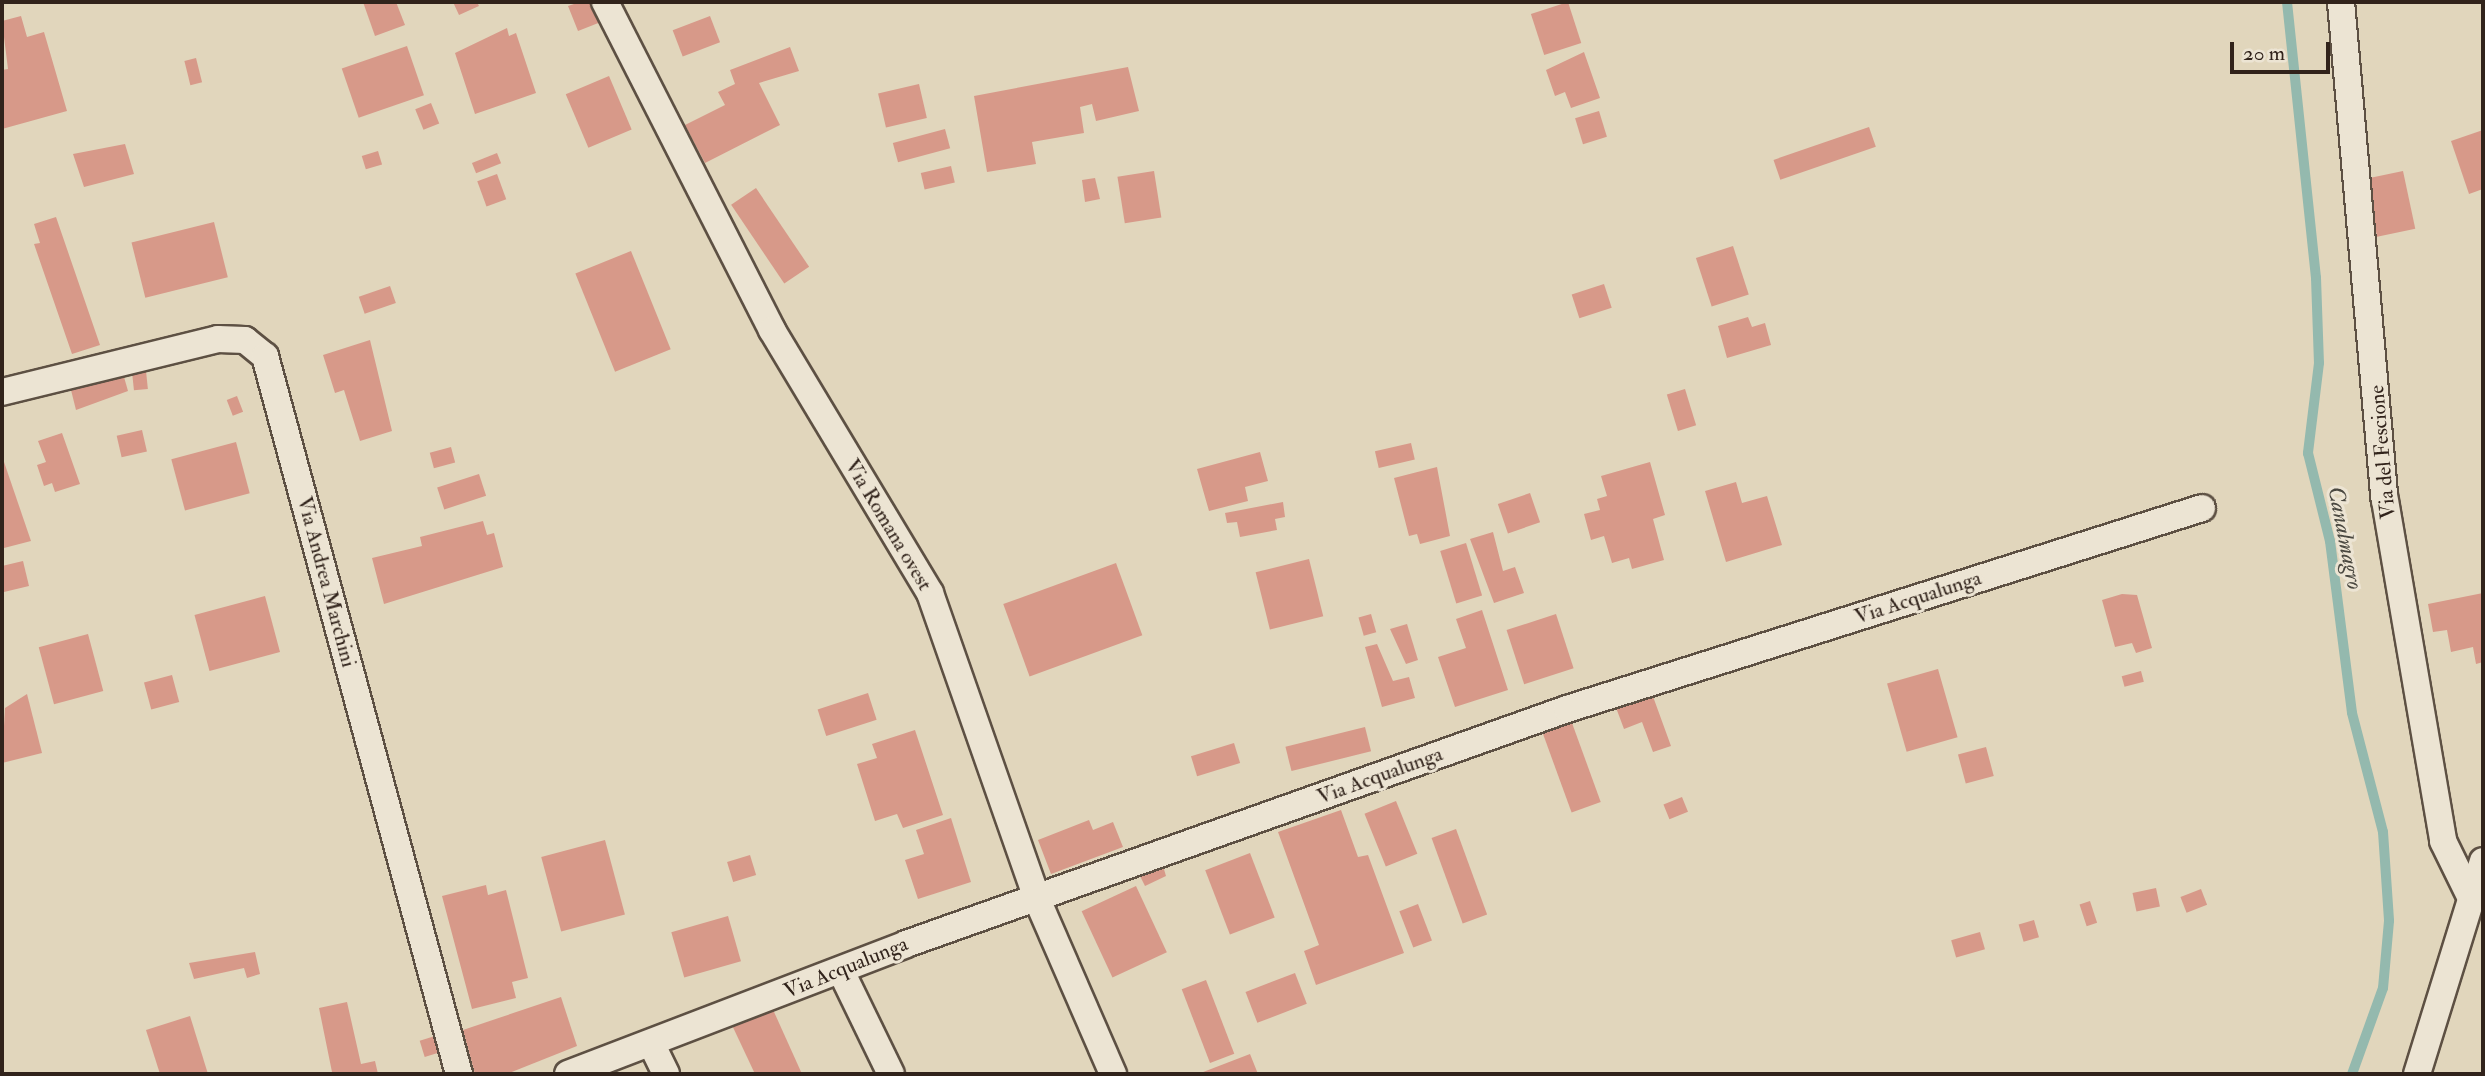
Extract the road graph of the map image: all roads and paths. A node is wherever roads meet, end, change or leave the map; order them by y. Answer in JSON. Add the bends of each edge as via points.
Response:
{"nodes":[{"id":1,"x":605,"y":2,"type":"edge"},
{"id":2,"x":2341,"y":2,"type":"edge"},
{"id":3,"x":2,"y":392,"type":"edge"},
{"id":4,"x":2202,"y":508,"type":"dead end"},
{"id":5,"x":2483,"y":861,"type":"edge"},
{"id":6,"x":2469,"y":894,"type":"junction"},
{"id":7,"x":1037,"y":899,"type":"junction"},
{"id":8,"x":841,"y":971,"type":"junction"},
{"id":9,"x":652,"y":1045,"type":"junction"},
{"id":10,"x":459,"y":1074,"type":"edge"},
{"id":11,"x":568,"y":1074,"type":"edge"},
{"id":12,"x":666,"y":1074,"type":"edge"},
{"id":13,"x":891,"y":1074,"type":"edge"},
{"id":14,"x":1113,"y":1074,"type":"edge"},
{"id":15,"x":2417,"y":1074,"type":"edge"}],
"edges":[{"from":1,"to":7,"type":"street","name":"Via Romana ovest","via":[[772,330],[930,593]]},
{"from":2,"to":6,"type":"street","name":"Via del Fescione","via":[[2385,500],[2443,841]]},
{"from":3,"to":10,"type":"street","name":"Via Andrea Marchini","via":[[218,339],[245,340],[265,356]]},
{"from":4,"to":7,"type":"street","name":"Via Acqualunga","via":[[1567,709]]},
{"from":5,"to":6,"type":"street"},
{"from":6,"to":15,"type":"street"},
{"from":7,"to":8,"type":"street","name":"Via Acqualunga"},
{"from":7,"to":14,"type":"street","name":"Via Romana ovest"},
{"from":8,"to":9,"type":"street","name":"Via Acqualunga"},
{"from":8,"to":13,"type":"street"},
{"from":9,"to":11,"type":"street","name":"Via Acqualunga"},
{"from":9,"to":12,"type":"street"}]}
